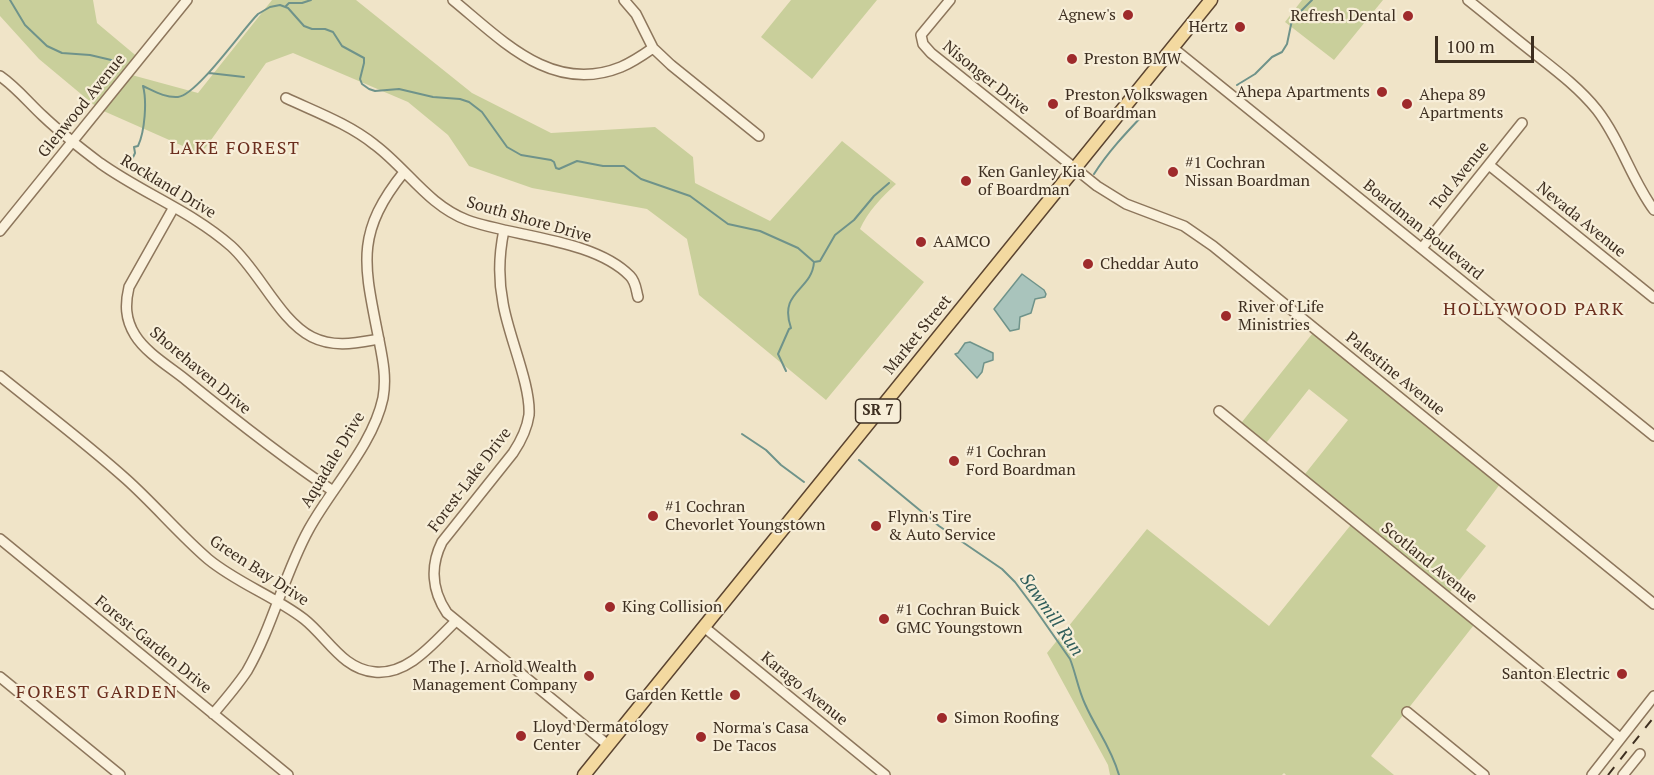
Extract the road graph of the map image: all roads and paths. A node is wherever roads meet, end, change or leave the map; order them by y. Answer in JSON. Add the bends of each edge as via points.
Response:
{"nodes":[{"id":1,"x":187,"y":0,"type":"edge"},
{"id":2,"x":453,"y":0,"type":"edge"},
{"id":3,"x":624,"y":0,"type":"edge"},
{"id":4,"x":950,"y":0,"type":"edge"},
{"id":5,"x":1211,"y":0,"type":"edge"},
{"id":6,"x":1468,"y":0,"type":"edge"},
{"id":7,"x":653,"y":48,"type":"junction"},
{"id":8,"x":1173,"y":48,"type":"junction"},
{"id":9,"x":0,"y":76,"type":"edge"},
{"id":10,"x":286,"y":98,"type":"dead end"},
{"id":11,"x":1522,"y":123,"type":"dead end"},
{"id":12,"x":759,"y":136,"type":"dead end"},
{"id":13,"x":73,"y":141,"type":"junction"},
{"id":14,"x":1489,"y":165,"type":"junction"},
{"id":15,"x":1075,"y":168,"type":"junction"},
{"id":16,"x":404,"y":172,"type":"junction"},
{"id":17,"x":174,"y":207,"type":"junction"},
{"id":18,"x":1654,"y":210,"type":"edge"},
{"id":19,"x":504,"y":230,"type":"junction"},
{"id":20,"x":0,"y":231,"type":"edge"},
{"id":21,"x":1422,"y":248,"type":"junction"},
{"id":22,"x":638,"y":297,"type":"dead end"},
{"id":23,"x":1654,"y":298,"type":"edge"},
{"id":24,"x":379,"y":339,"type":"junction"},
{"id":25,"x":0,"y":376,"type":"edge"},
{"id":26,"x":1219,"y":411,"type":"dead end"},
{"id":27,"x":1654,"y":436,"type":"edge"},
{"id":28,"x":333,"y":491,"type":"junction"},
{"id":29,"x":0,"y":539,"type":"edge"},
{"id":30,"x":278,"y":602,"type":"junction"},
{"id":31,"x":1654,"y":604,"type":"edge"},
{"id":32,"x":456,"y":621,"type":"junction"},
{"id":33,"x":704,"y":627,"type":"junction"},
{"id":34,"x":0,"y":677,"type":"edge"},
{"id":35,"x":1654,"y":696,"type":"edge"},
{"id":36,"x":1407,"y":712,"type":"dead end"},
{"id":37,"x":213,"y":714,"type":"junction"},
{"id":38,"x":1620,"y":738,"type":"junction"},
{"id":39,"x":608,"y":745,"type":"junction"},
{"id":40,"x":1640,"y":754,"type":"dead end"},
{"id":41,"x":120,"y":775,"type":"edge"},
{"id":42,"x":288,"y":775,"type":"edge"},
{"id":43,"x":584,"y":775,"type":"edge"},
{"id":44,"x":885,"y":775,"type":"edge"},
{"id":45,"x":1484,"y":775,"type":"edge"},
{"id":46,"x":1592,"y":775,"type":"edge"},
{"id":47,"x":1623,"y":775,"type":"edge"}],
"edges":[{"from":1,"to":13,"type":"street","name":"Glenwood Avenue"},
{"from":2,"to":7,"type":"street","via":[[515,50],[557,71],[584,74],[612,70]]},
{"from":3,"to":7,"type":"street","via":[[636,14]]},
{"from":4,"to":15,"type":"street","name":"Nisonger Drive","via":[[924,30],[923,44]]},
{"from":5,"to":8,"type":"main road","name":"Market Street","number":"SR 7"},
{"from":6,"to":18,"type":"street","via":[[1555,69],[1597,111]]},
{"from":7,"to":12,"type":"street"},
{"from":8,"to":15,"type":"main road","name":"Market Street","number":"SR 7"},
{"from":8,"to":21,"type":"street","name":"Boardman Boulevard"},
{"from":9,"to":13,"type":"street","name":"Rockland Drive"},
{"from":10,"to":16,"type":"street","name":"South Shore Drive","via":[[361,135]]},
{"from":11,"to":14,"type":"street","name":"Tod Avenue"},
{"from":13,"to":17,"type":"street","name":"Rockland Drive","via":[[113,172]]},
{"from":13,"to":20,"type":"street","name":"Glenwood Avenue"},
{"from":14,"to":21,"type":"street","name":"Tod Avenue"},
{"from":14,"to":23,"type":"street","name":"Nevada Avenue"},
{"from":15,"to":31,"type":"street","name":"Palestine Avenue","via":[[1118,199],[1173,221],[1213,246]]},
{"from":15,"to":33,"type":"main road","name":"Market Street","number":"SR 7"},
{"from":16,"to":19,"type":"street","name":"South Shore Drive","via":[[447,210]]},
{"from":16,"to":24,"type":"street","name":"Aquadale Drive","via":[[378,211],[367,247],[367,277]]},
{"from":17,"to":24,"type":"street","name":"Rockland Drive","via":[[233,248],[306,334],[338,344]]},
{"from":17,"to":28,"type":"street","name":"Shorehaven Drive","via":[[129,287],[127,315],[135,335],[274,451]]},
{"from":19,"to":22,"type":"street","name":"South Shore Drive","via":[[570,245],[601,258],[632,278]]},
{"from":19,"to":32,"type":"street","name":"Forest-Lake Drive","via":[[500,288],[528,399],[528,417],[513,453],[438,551],[434,570],[438,596]]},
{"from":21,"to":27,"type":"street","name":"Boardman Boulevard"},
{"from":24,"to":28,"type":"street","name":"Aquadale Drive","via":[[385,373],[381,407],[370,433]]},
{"from":25,"to":30,"type":"street","name":"Green Bay Drive","via":[[125,478],[208,559]]},
{"from":26,"to":38,"type":"street","name":"Scotland Avenue"},
{"from":28,"to":30,"type":"street","name":"Aquadale Drive","via":[[301,546]]},
{"from":29,"to":37,"type":"street","name":"Forest-Garden Drive"},
{"from":30,"to":32,"type":"street","name":"Green Bay Drive","via":[[312,625],[348,662],[373,672],[406,665]]},
{"from":30,"to":37,"type":"street","name":"Aquadale Drive","via":[[248,669]]},
{"from":32,"to":39,"type":"street","name":"Forest-Lake Drive"},
{"from":33,"to":39,"type":"main road","name":"Market Street","number":"SR 7"},
{"from":33,"to":44,"type":"street","name":"Karago Avenue"},
{"from":34,"to":41,"type":"street"},
{"from":35,"to":38,"type":"street"},
{"from":36,"to":45,"type":"street"},
{"from":37,"to":42,"type":"street","name":"Forest-Garden Drive"},
{"from":38,"to":46,"type":"street"},
{"from":39,"to":43,"type":"main road","name":"Market Street","number":"SR 7"},
{"from":40,"to":47,"type":"street"}]}
